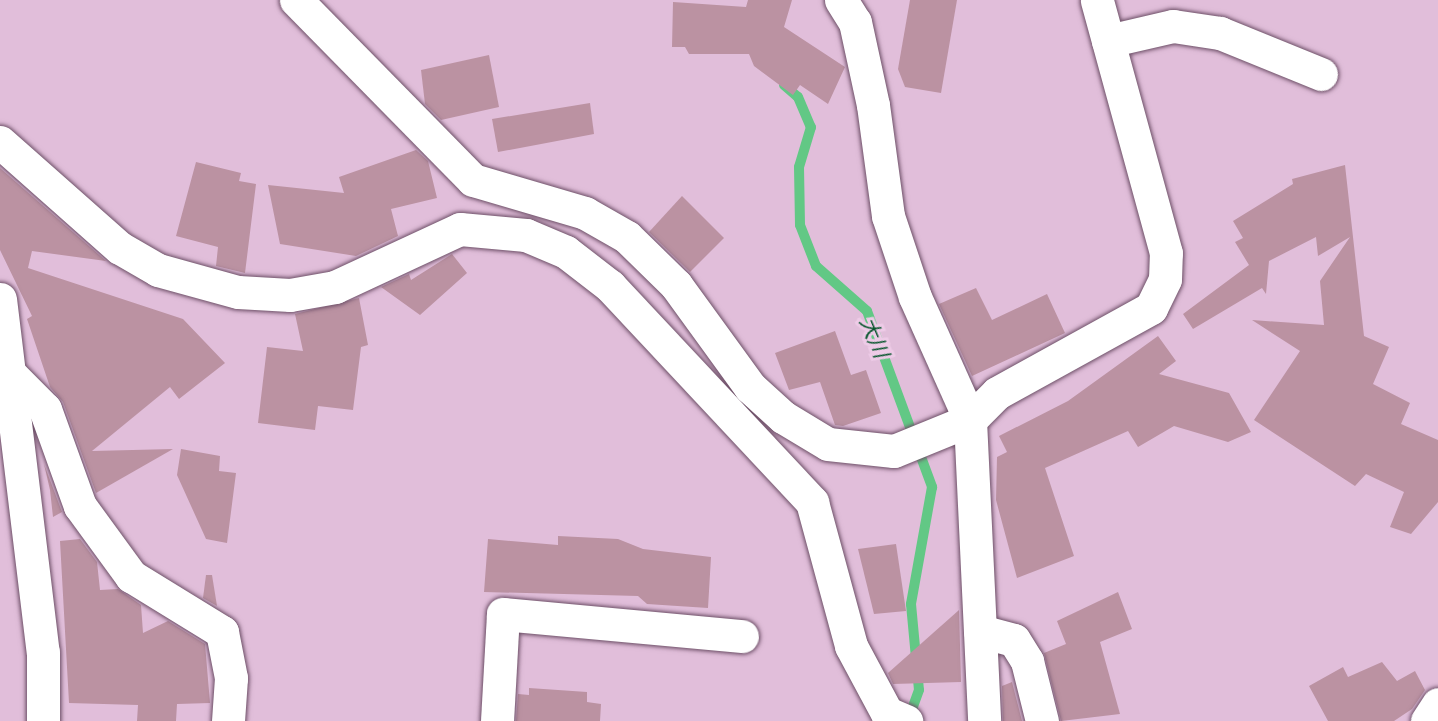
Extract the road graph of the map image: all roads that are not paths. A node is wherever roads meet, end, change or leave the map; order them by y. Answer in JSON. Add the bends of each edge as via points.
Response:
{"nodes":[{"id":1,"x":296,"y":0,"type":"edge"},
{"id":2,"x":841,"y":0,"type":"edge"},
{"id":3,"x":1097,"y":0,"type":"edge"},
{"id":4,"x":1108,"y":41,"type":"junction"},
{"id":5,"x":1321,"y":74,"type":"dead end"},
{"id":6,"x":0,"y":142,"type":"edge"},
{"id":7,"x":0,"y":299,"type":"edge"},
{"id":8,"x":13,"y":377,"type":"junction"},
{"id":9,"x":970,"y":420,"type":"junction"},
{"id":10,"x":980,"y":631,"type":"junction"},
{"id":11,"x":742,"y":636,"type":"dead end"},
{"id":12,"x":1438,"y":705,"type":"edge"},
{"id":13,"x":43,"y":721,"type":"edge"},
{"id":14,"x":228,"y":721,"type":"edge"},
{"id":15,"x":497,"y":721,"type":"edge"},
{"id":16,"x":905,"y":721,"type":"edge"},
{"id":17,"x":984,"y":721,"type":"edge"},
{"id":18,"x":1042,"y":721,"type":"edge"},
{"id":19,"x":1427,"y":721,"type":"edge"}],
"edges":[{"from":1,"to":9,"type":"street","via":[[472,180],[585,213],[627,237],[676,285],[750,387],[783,417],[828,444],[894,451]]},
{"from":2,"to":9,"type":"street","via":[[855,22],[873,105],[888,216],[915,297]]},
{"from":3,"to":4,"type":"street"},
{"from":4,"to":5,"type":"street","via":[[1173,26],[1220,33]]},
{"from":4,"to":9,"type":"street","via":[[1166,253],[1165,279],[1151,308],[996,393]]},
{"from":6,"to":16,"type":"street","via":[[120,248],[158,270],[213,287],[290,295],[335,287],[460,229],[526,235],[566,252],[610,286],[812,502],[851,646],[887,713]]},
{"from":7,"to":8,"type":"street"},
{"from":8,"to":13,"type":"street","via":[[43,652]]},
{"from":8,"to":14,"type":"street","via":[[45,409],[80,506],[131,576],[222,632],[231,678]]},
{"from":9,"to":10,"type":"street"},
{"from":10,"to":17,"type":"street"},
{"from":10,"to":18,"type":"street","via":[[1014,640],[1027,661]]},
{"from":11,"to":15,"type":"street","via":[[503,614]]},
{"from":12,"to":19,"type":"street"}]}
